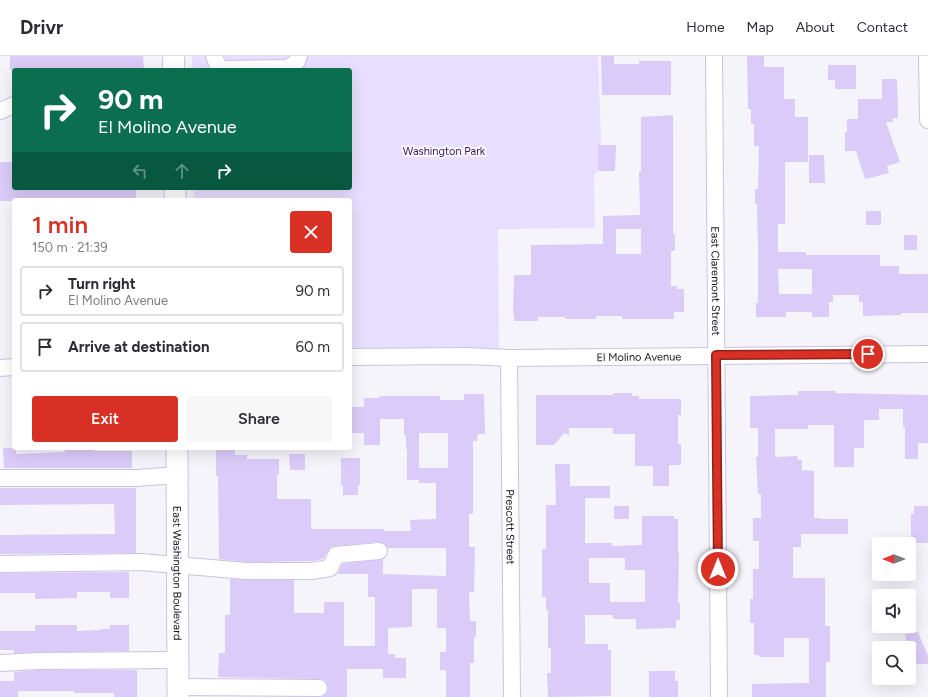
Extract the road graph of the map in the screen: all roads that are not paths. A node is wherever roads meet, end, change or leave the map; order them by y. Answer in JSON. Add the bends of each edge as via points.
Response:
{"nodes":[{"id":1,"x":174,"y":56,"type":"edge"},
{"id":2,"x":214,"y":56,"type":"edge"},
{"id":3,"x":299,"y":56,"type":"edge"},
{"id":4,"x":714,"y":56,"type":"edge"},
{"id":5,"x":927,"y":56,"type":"edge"},
{"id":6,"x":174,"y":68,"type":"edge"},
{"id":7,"x":221,"y":68,"type":"edge"},
{"id":8,"x":287,"y":68,"type":"edge"},
{"id":9,"x":12,"y":106,"type":"edge"},
{"id":10,"x":0,"y":111,"type":"edge"},
{"id":11,"x":928,"y":120,"type":"edge"},
{"id":12,"x":928,"y":354,"type":"edge"},
{"id":13,"x":716,"y":355,"type":"junction"},
{"id":14,"x":352,"y":357,"type":"edge"},
{"id":15,"x":509,"y":358,"type":"junction"},
{"id":16,"x":12,"y":367,"type":"edge"},
{"id":17,"x":0,"y":368,"type":"edge"},
{"id":18,"x":177,"y":450,"type":"edge"},
{"id":19,"x":177,"y":475,"type":"junction"},
{"id":20,"x":0,"y":478,"type":"edge"},
{"id":21,"x":379,"y":551,"type":"dead end"},
{"id":22,"x":0,"y":564,"type":"edge"},
{"id":23,"x":177,"y":568,"type":"junction"},
{"id":24,"x":0,"y":571,"type":"edge"},
{"id":25,"x":0,"y":656,"type":"edge"},
{"id":26,"x":177,"y":656,"type":"junction"},
{"id":27,"x":0,"y":663,"type":"edge"},
{"id":28,"x":319,"y":688,"type":"dead end"},
{"id":29,"x":178,"y":692,"type":"edge"},
{"id":30,"x":276,"y":692,"type":"edge"},
{"id":31,"x":512,"y":697,"type":"edge"},
{"id":32,"x":719,"y":697,"type":"edge"}],
"edges":[{"from":1,"to":6,"type":"main road"},
{"from":2,"to":7,"type":"street"},
{"from":3,"to":8,"type":"street","via":[[296,63]]},
{"from":4,"to":13,"type":"street","name":"East Claremont Street"},
{"from":5,"to":11,"type":"street"},
{"from":9,"to":10,"type":"street"},
{"from":12,"to":13,"type":"street","name":"El Molino Avenue"},
{"from":13,"to":15,"type":"street","name":"El Molino Avenue"},
{"from":13,"to":32,"type":"street","name":"East Claremont Street"},
{"from":14,"to":15,"type":"street","name":"El Molino Avenue"},
{"from":15,"to":31,"type":"street","name":"Prescott Street"},
{"from":16,"to":17,"type":"street"},
{"from":18,"to":19,"type":"main road","name":"East Washington Boulevard"},
{"from":19,"to":20,"type":"street","via":[[137,478]]},
{"from":19,"to":23,"type":"main road","name":"East Washington Boulevard"},
{"from":21,"to":23,"type":"street","via":[[336,555],[330,568],[312,571]]},
{"from":22,"to":23,"type":"street","via":[[141,562]]},
{"from":23,"to":24,"type":"street"},
{"from":23,"to":26,"type":"main road","name":"East Washington Boulevard"},
{"from":25,"to":26,"type":"street"},
{"from":26,"to":27,"type":"street"},
{"from":26,"to":29,"type":"main road","name":"East Washington Boulevard"},
{"from":28,"to":30,"type":"street"},
{"from":29,"to":30,"type":"street"}]}
